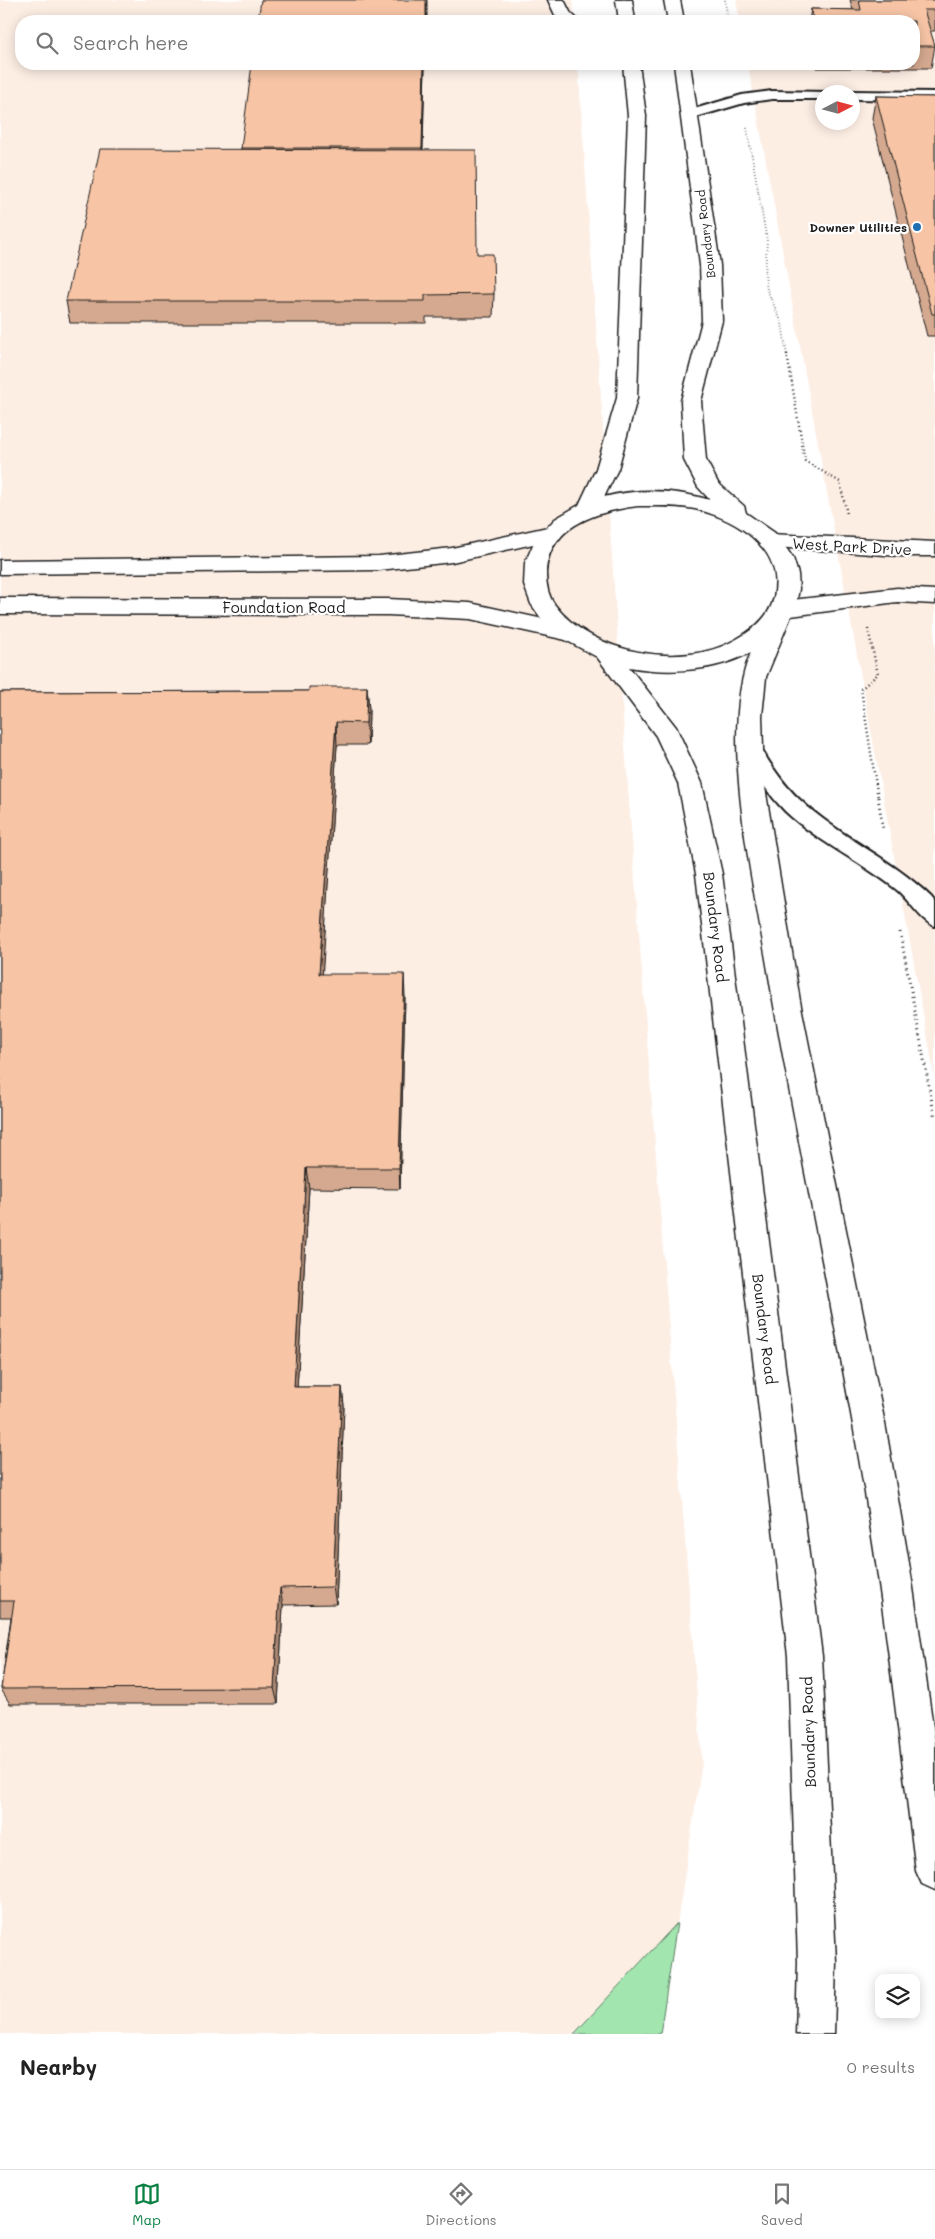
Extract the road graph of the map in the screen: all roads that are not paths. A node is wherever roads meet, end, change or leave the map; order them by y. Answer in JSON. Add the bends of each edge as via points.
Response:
{"nodes":[{"id":1,"x":556,"y":0,"type":"edge"},
{"id":2,"x":624,"y":0,"type":"edge"},
{"id":3,"x":672,"y":0,"type":"edge"},
{"id":4,"x":563,"y":15,"type":"edge"},
{"id":5,"x":626,"y":15,"type":"edge"},
{"id":6,"x":675,"y":15,"type":"edge"},
{"id":7,"x":631,"y":70,"type":"edge"},
{"id":8,"x":683,"y":70,"type":"edge"},
{"id":9,"x":815,"y":95,"type":"edge"},
{"id":10,"x":860,"y":95,"type":"edge"},
{"id":11,"x":935,"y":96,"type":"edge"},
{"id":12,"x":689,"y":115,"type":"junction"},
{"id":13,"x":587,"y":510,"type":"junction"},
{"id":14,"x":552,"y":533,"type":"junction"},
{"id":15,"x":763,"y":535,"type":"junction"},
{"id":16,"x":935,"y":550,"type":"edge"},
{"id":17,"x":0,"y":567,"type":"edge"},
{"id":18,"x":86,"y":568,"type":"junction"},
{"id":19,"x":935,"y":597,"type":"edge"},
{"id":20,"x":0,"y":606,"type":"edge"},
{"id":21,"x":82,"y":607,"type":"junction"},
{"id":22,"x":781,"y":613,"type":"junction"},
{"id":23,"x":566,"y":632,"type":"junction"},
{"id":24,"x":606,"y":653,"type":"junction"},
{"id":25,"x":751,"y":749,"type":"junction"},
{"id":26,"x":935,"y":918,"type":"edge"},
{"id":27,"x":935,"y":1871,"type":"edge"},
{"id":28,"x":815,"y":2034,"type":"edge"}],
"edges":[{"from":1,"to":4,"type":"main road"},
{"from":2,"to":5,"type":"main road"},
{"from":3,"to":6,"type":"main road"},
{"from":7,"to":13,"type":"main road","via":[[636,126],[627,398],[607,469]]},
{"from":8,"to":12,"type":"main road","name":"Boundary Road"},
{"from":9,"to":12,"type":"lane","via":[[742,99]]},
{"from":10,"to":11,"type":"lane"},
{"from":12,"to":15,"type":"main road","name":"Boundary Road","via":[[710,264],[712,321],[691,400],[695,460],[709,487]]},
{"from":13,"to":14,"type":"main road"},
{"from":13,"to":15,"type":"main road","via":[[629,500],[693,501],[728,512]]},
{"from":14,"to":18,"type":"main road","via":[[452,555],[378,563]]},
{"from":14,"to":23,"type":"main road","via":[[536,556],[533,582],[544,608]]},
{"from":15,"to":16,"type":"main road","name":"West Park Drive"},
{"from":15,"to":22,"type":"main road","via":[[781,557],[787,574],[788,592]]},
{"from":17,"to":18,"type":"main road"},
{"from":18,"to":21,"type":"main road"},
{"from":19,"to":22,"type":"main road","via":[[888,596]]},
{"from":20,"to":21,"type":"main road","name":"Foundation Road"},
{"from":21,"to":23,"type":"main road","name":"Foundation Road","via":[[388,607],[461,611]]},
{"from":22,"to":24,"type":"main road","via":[[757,639],[726,654],[696,660],[645,662]]},
{"from":22,"to":25,"type":"main road","via":[[755,672],[748,723]]},
{"from":23,"to":24,"type":"main road"},
{"from":24,"to":28,"type":"main road","name":"Boundary Road","via":[[667,733],[690,783],[709,874],[805,1656],[817,1962]]},
{"from":25,"to":26,"type":"lane","via":[[768,778],[800,812],[911,890]]},
{"from":25,"to":27,"type":"main road","via":[[759,836],[822,1190],[880,1483]]}]}
